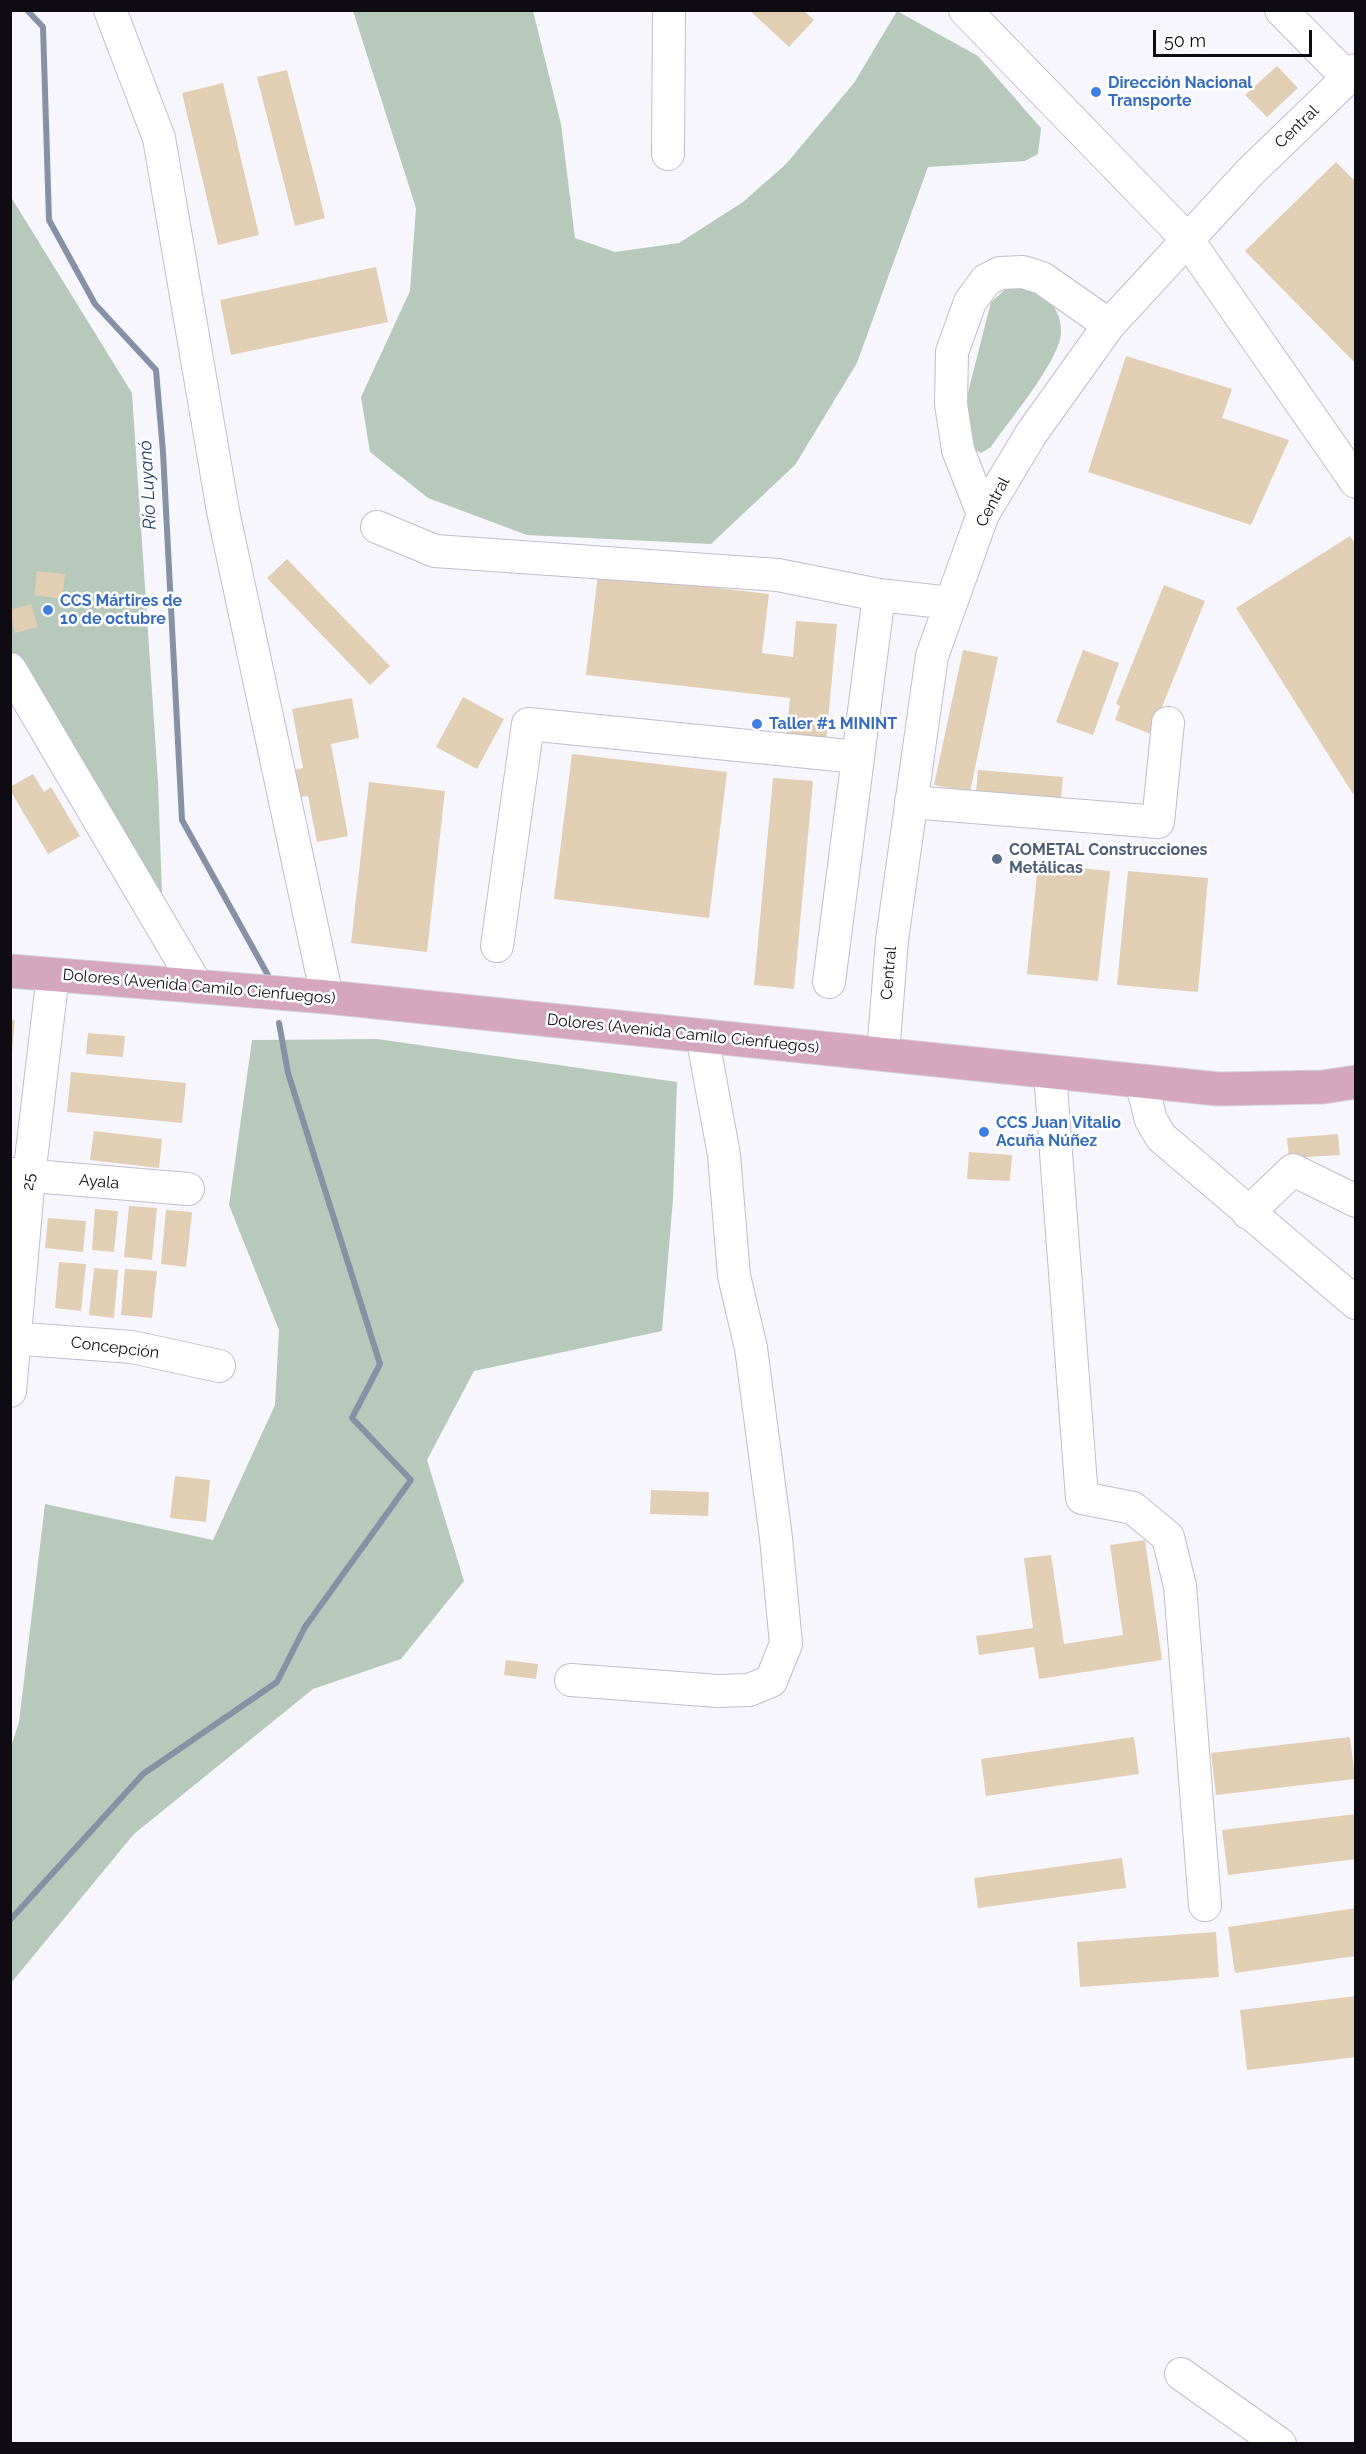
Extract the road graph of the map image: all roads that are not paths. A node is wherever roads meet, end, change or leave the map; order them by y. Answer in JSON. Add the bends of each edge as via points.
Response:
{"nodes":[{"id":1,"x":110,"y":10,"type":"edge"},
{"id":2,"x":669,"y":10,"type":"edge"},
{"id":3,"x":965,"y":10,"type":"edge"},
{"id":4,"x":1281,"y":10,"type":"edge"},
{"id":5,"x":1352,"y":74,"type":"edge"},
{"id":6,"x":668,"y":154,"type":"dead end"},
{"id":7,"x":1187,"y":239,"type":"junction"},
{"id":8,"x":1109,"y":325,"type":"junction"},
{"id":9,"x":1356,"y":482,"type":"edge"},
{"id":10,"x":983,"y":514,"type":"junction"},
{"id":11,"x":377,"y":527,"type":"dead end"},
{"id":12,"x":879,"y":595,"type":"junction"},
{"id":13,"x":951,"y":603,"type":"junction"},
{"id":14,"x":10,"y":669,"type":"edge"},
{"id":15,"x":1168,"y":723,"type":"dead end"},
{"id":16,"x":858,"y":757,"type":"junction"},
{"id":17,"x":911,"y":802,"type":"junction"},
{"id":18,"x":497,"y":946,"type":"dead end"},
{"id":19,"x":10,"y":970,"type":"edge"},
{"id":20,"x":53,"y":975,"type":"junction"},
{"id":21,"x":829,"y":982,"type":"dead end"},
{"id":22,"x":197,"y":987,"type":"junction"},
{"id":23,"x":327,"y":997,"type":"junction"},
{"id":24,"x":702,"y":1035,"type":"junction"},
{"id":25,"x":883,"y":1054,"type":"junction"},
{"id":26,"x":1050,"y":1073,"type":"junction"},
{"id":27,"x":1141,"y":1081,"type":"junction"},
{"id":28,"x":1356,"y":1082,"type":"edge"},
{"id":29,"x":20,"y":1175,"type":"edge"},
{"id":30,"x":188,"y":1189,"type":"dead end"},
{"id":31,"x":1356,"y":1201,"type":"edge"},
{"id":32,"x":1248,"y":1213,"type":"junction"},
{"id":33,"x":1356,"y":1303,"type":"edge"},
{"id":34,"x":13,"y":1338,"type":"edge"},
{"id":35,"x":219,"y":1366,"type":"dead end"},
{"id":36,"x":10,"y":1391,"type":"edge"},
{"id":37,"x":571,"y":1680,"type":"dead end"},
{"id":38,"x":1205,"y":1905,"type":"dead end"},
{"id":39,"x":1181,"y":2374,"type":"dead end"},
{"id":40,"x":1280,"y":2444,"type":"edge"}],
"edges":[{"from":1,"to":23,"type":"street","via":[[159,138],[223,511]]},
{"from":2,"to":6,"type":"street"},
{"from":3,"to":7,"type":"street"},
{"from":4,"to":5,"type":"street"},
{"from":5,"to":7,"type":"street","name":"Central"},
{"from":7,"to":8,"type":"street","name":"Central"},
{"from":7,"to":9,"type":"street"},
{"from":8,"to":10,"type":"street","name":"Central","via":[[1031,434]]},
{"from":8,"to":10,"type":"street","via":[[1042,278],[1023,272],[1000,273],[986,280],[970,302],[952,352],[951,404],[958,450]]},
{"from":10,"to":13,"type":"street","name":"Central"},
{"from":11,"to":12,"type":"street","via":[[435,551],[778,575]]},
{"from":12,"to":13,"type":"street"},
{"from":12,"to":16,"type":"street"},
{"from":13,"to":17,"type":"street","name":"Central","via":[[932,656]]},
{"from":14,"to":22,"type":"street"},
{"from":15,"to":17,"type":"street","via":[[1158,822]]},
{"from":16,"to":18,"type":"street","via":[[528,724]]},
{"from":16,"to":21,"type":"street"},
{"from":17,"to":25,"type":"street","name":"Central","via":[[892,940]]},
{"from":19,"to":20,"type":"main road","name":"Dolores (Avenida Camilo Cienfuegos)"},
{"from":20,"to":22,"type":"main road","name":"Dolores (Avenida Camilo Cienfuegos)"},
{"from":20,"to":29,"type":"street","name":"25"},
{"from":22,"to":23,"type":"main road","name":"Dolores (Avenida Camilo Cienfuegos)"},
{"from":23,"to":24,"type":"main road","name":"Dolores (Avenida Camilo Cienfuegos)"},
{"from":24,"to":25,"type":"main road","name":"Dolores (Avenida Camilo Cienfuegos)"},
{"from":24,"to":37,"type":"street","via":[[724,1155],[734,1276],[751,1348],[786,1644],[771,1681],[749,1690]]},
{"from":25,"to":26,"type":"main road","name":"Dolores (Avenida Camilo Cienfuegos)"},
{"from":26,"to":27,"type":"main road","name":"Dolores (Avenida Camilo Cienfuegos)"},
{"from":26,"to":38,"type":"street","via":[[1082,1498],[1133,1508],[1168,1537],[1180,1586]]},
{"from":27,"to":28,"type":"main road","name":"Dolores (Avenida Camilo Cienfuegos)","via":[[1218,1089],[1323,1087]]},
{"from":27,"to":32,"type":"street","via":[[1151,1120],[1161,1137]]},
{"from":29,"to":30,"type":"street","name":"Ayala"},
{"from":29,"to":34,"type":"street","name":"25"},
{"from":31,"to":32,"type":"street","via":[[1293,1170]]},
{"from":32,"to":33,"type":"street"},
{"from":34,"to":35,"type":"street","name":"Concepción","via":[[132,1347]]},
{"from":34,"to":36,"type":"street","name":"25"},
{"from":39,"to":40,"type":"street"}]}
